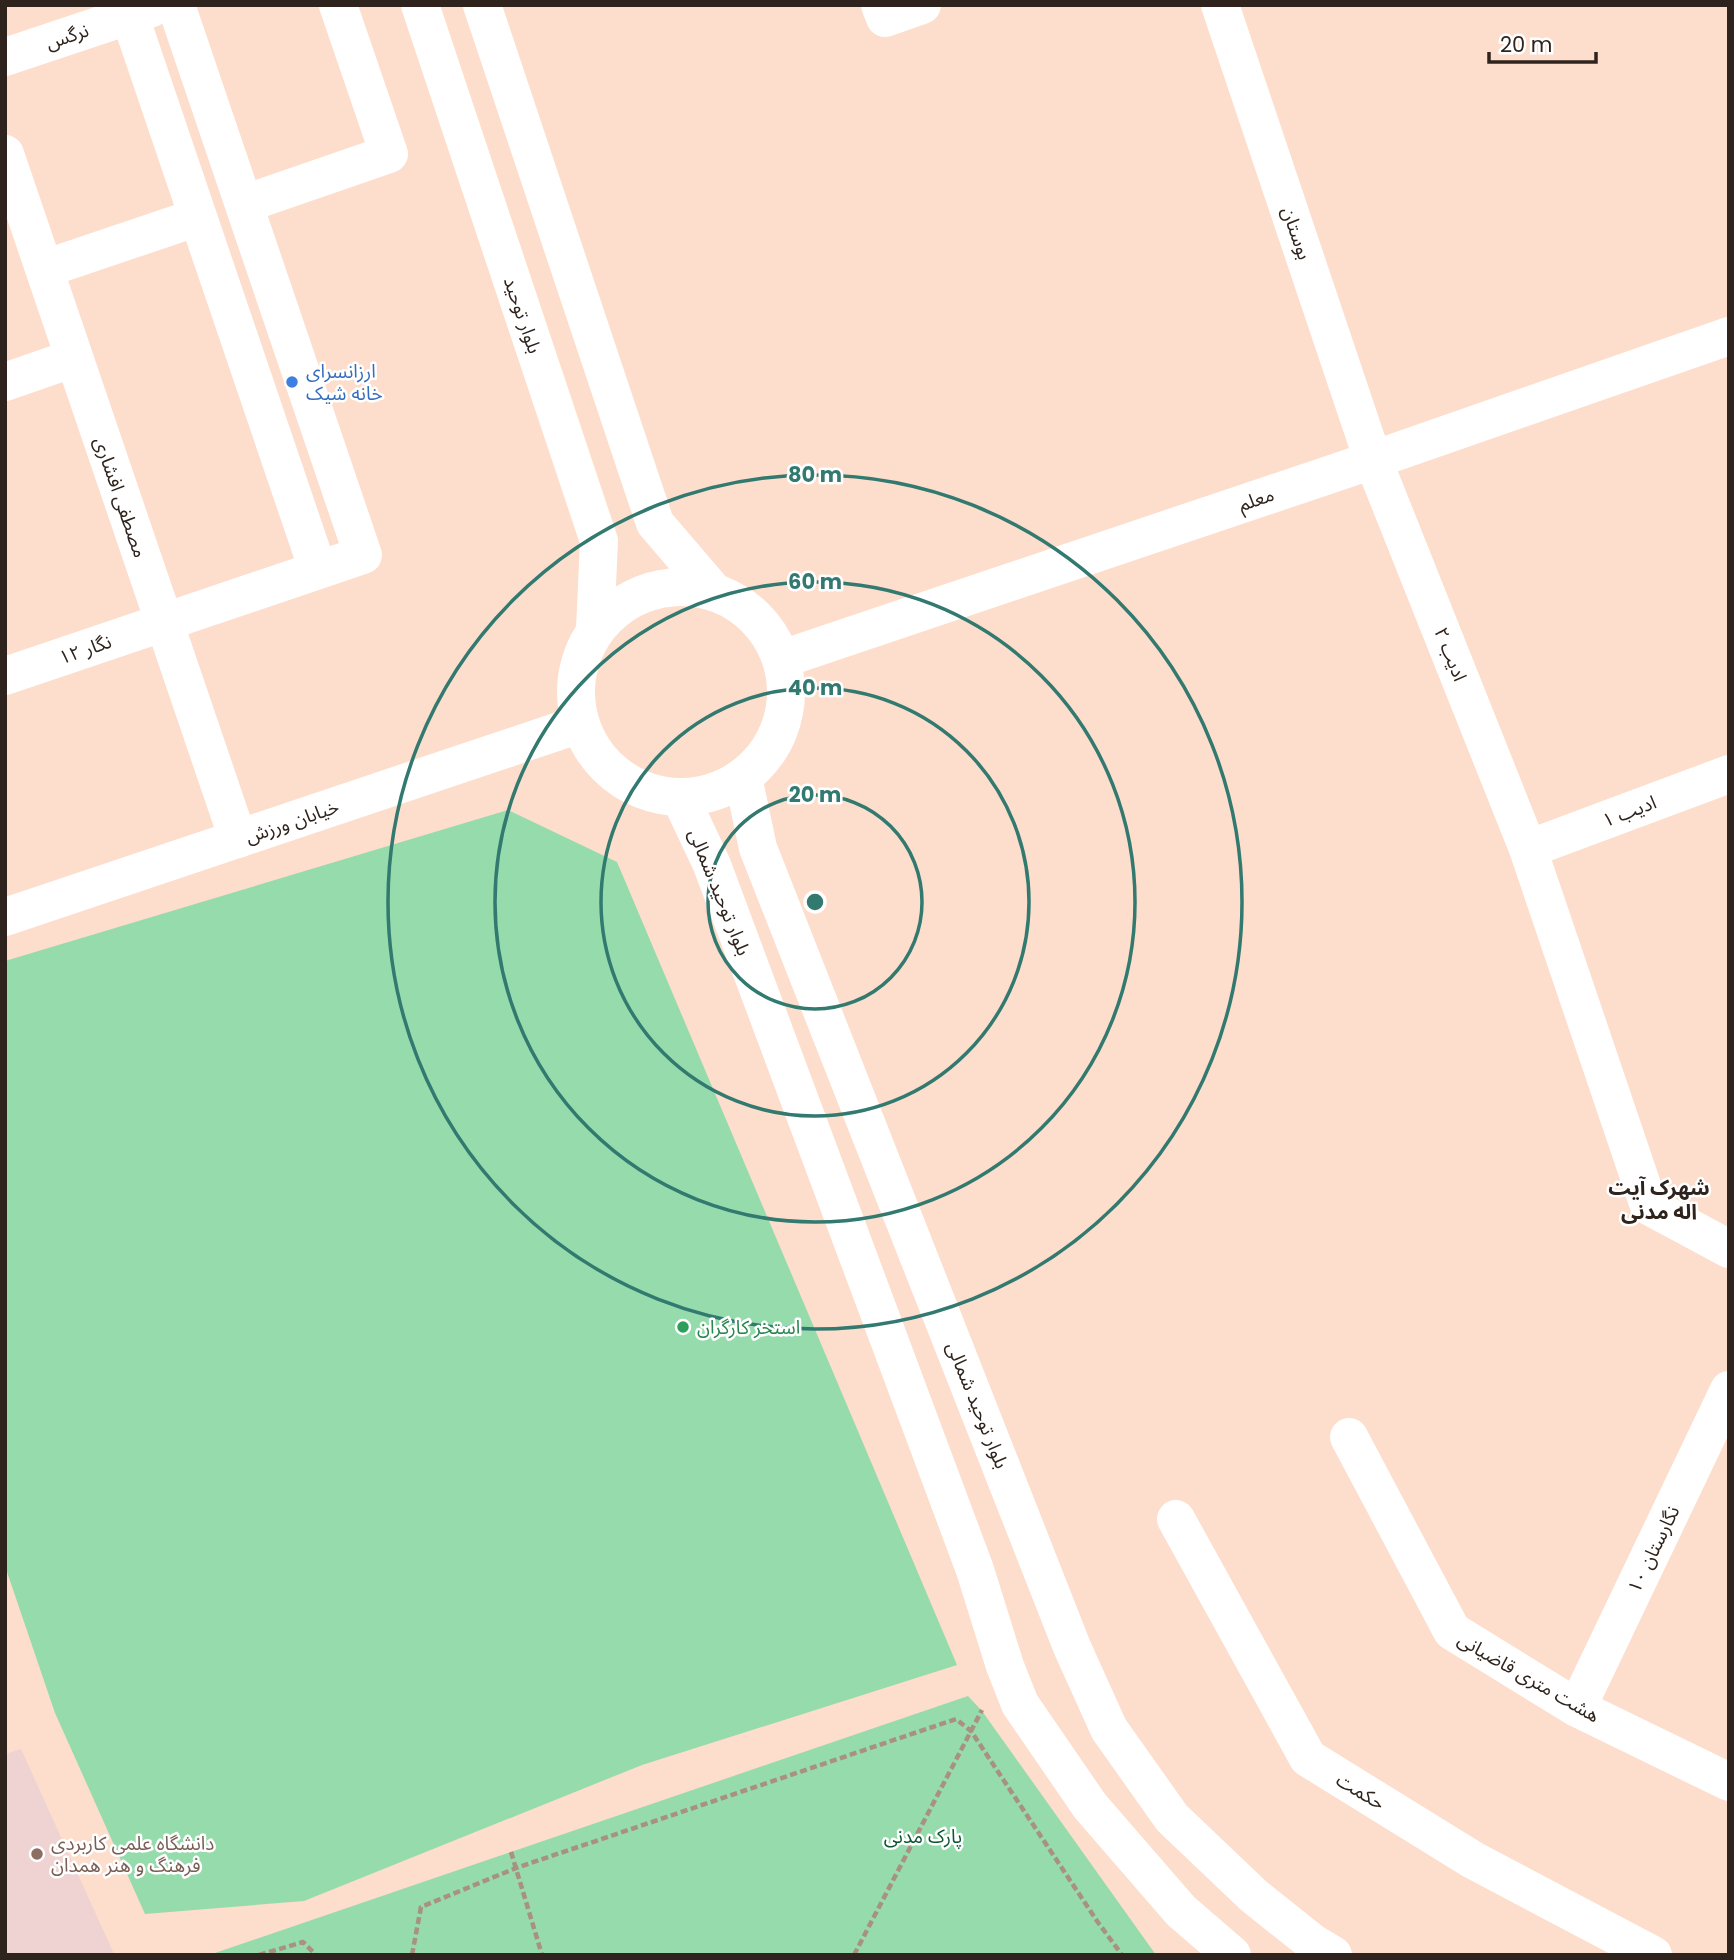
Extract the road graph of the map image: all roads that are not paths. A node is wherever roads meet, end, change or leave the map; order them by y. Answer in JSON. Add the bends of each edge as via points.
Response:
{"nodes":[{"id":1,"x":176,"y":5,"type":"edge"},
{"id":2,"x":338,"y":5,"type":"edge"},
{"id":3,"x":420,"y":5,"type":"edge"},
{"id":4,"x":482,"y":5,"type":"edge"},
{"id":5,"x":880,"y":5,"type":"edge"},
{"id":6,"x":922,"y":5,"type":"edge"},
{"id":7,"x":1220,"y":5,"type":"edge"},
{"id":8,"x":138,"y":9,"type":"edge"},
{"id":9,"x":5,"y":57,"type":"edge"},
{"id":10,"x":5,"y":154,"type":"edge"},
{"id":11,"x":244,"y":204,"type":"junction"},
{"id":12,"x":198,"y":217,"type":"junction"},
{"id":13,"x":44,"y":270,"type":"junction"},
{"id":14,"x":1729,"y":336,"type":"edge"},
{"id":15,"x":74,"y":358,"type":"junction"},
{"id":16,"x":5,"y":382,"type":"edge"},
{"id":17,"x":1373,"y":460,"type":"junction"},
{"id":18,"x":318,"y":570,"type":"junction"},
{"id":19,"x":714,"y":592,"type":"junction"},
{"id":20,"x":164,"y":622,"type":"junction"},
{"id":21,"x":595,"y":629,"type":"junction"},
{"id":22,"x":782,"y":659,"type":"junction"},
{"id":23,"x":5,"y":676,"type":"edge"},
{"id":24,"x":580,"y":724,"type":"junction"},
{"id":25,"x":1729,"y":774,"type":"edge"},
{"id":26,"x":743,"y":777,"type":"junction"},
{"id":27,"x":680,"y":797,"type":"junction"},
{"id":28,"x":238,"y":839,"type":"junction"},
{"id":29,"x":1528,"y":849,"type":"junction"},
{"id":30,"x":5,"y":917,"type":"edge"},
{"id":31,"x":1729,"y":1249,"type":"edge"},
{"id":32,"x":1729,"y":1390,"type":"edge"},
{"id":33,"x":1349,"y":1437,"type":"dead end"},
{"id":34,"x":1176,"y":1519,"type":"dead end"},
{"id":35,"x":1577,"y":1707,"type":"junction"},
{"id":36,"x":1729,"y":1782,"type":"edge"},
{"id":37,"x":1232,"y":1955,"type":"edge"},
{"id":38,"x":1333,"y":1955,"type":"edge"},
{"id":39,"x":1653,"y":1955,"type":"edge"}],
"edges":[{"from":1,"to":11,"type":"street"},
{"from":2,"to":11,"type":"street","via":[[389,155]]},
{"from":3,"to":21,"type":"street","name":"بلوار توحید","via":[[599,541]]},
{"from":4,"to":19,"type":"street","via":[[656,523]]},
{"from":5,"to":6,"type":"street","via":[[885,18]]},
{"from":7,"to":17,"type":"street","name":"بوستان"},
{"from":8,"to":9,"type":"street","name":"نرگس"},
{"from":8,"to":12,"type":"street"},
{"from":10,"to":13,"type":"street","name":"مصطفی افشاری"},
{"from":11,"to":18,"type":"street","name":"نگار ۱۲","via":[[363,555]]},
{"from":12,"to":13,"type":"street"},
{"from":12,"to":18,"type":"street"},
{"from":13,"to":15,"type":"street","name":"مصطفی افشاری"},
{"from":14,"to":17,"type":"street","name":"معلم"},
{"from":15,"to":16,"type":"street"},
{"from":15,"to":20,"type":"street","name":"مصطفی افشاری"},
{"from":17,"to":22,"type":"street","name":"معلم"},
{"from":17,"to":29,"type":"street","name":"ادیب ۲"},
{"from":18,"to":20,"type":"street","name":"نگار ۱۲"},
{"from":19,"to":21,"type":"street","via":[[681,586],[648,591],[619,606]]},
{"from":19,"to":22,"type":"street","via":[[743,607],[759,622]]},
{"from":20,"to":23,"type":"street","name":"نگار ۱۲"},
{"from":20,"to":28,"type":"street","name":"مصطفی افشاری"},
{"from":21,"to":24,"type":"street","via":[[580,659],[575,692]]},
{"from":22,"to":26,"type":"street","via":[[787,692],[781,724],[766,754]]},
{"from":24,"to":27,"type":"street","via":[[594,754],[618,778],[648,792]]},
{"from":24,"to":28,"type":"street","name":"خیابان ورزش"},
{"from":25,"to":29,"type":"street","name":"ادیب ۱"},
{"from":26,"to":27,"type":"street","via":[[713,792]]},
{"from":26,"to":38,"type":"street","name":"بلوار توحید شمالی","via":[[758,848],[1072,1647],[1110,1729],[1172,1818],[1254,1896]]},
{"from":27,"to":37,"type":"street","name":"بلوار توحید شمالی","via":[[722,891],[975,1570],[1020,1704],[1090,1805],[1181,1911]]},
{"from":28,"to":30,"type":"street","name":"خیابان ورزش"},
{"from":29,"to":31,"type":"street","name":"ادیب ۲","via":[[1649,1206]]},
{"from":32,"to":35,"type":"street","name":"نگارستان ۱۰"},
{"from":33,"to":35,"type":"street","name":"هشت متری قاضیانی","via":[[1452,1632]]},
{"from":34,"to":39,"type":"street","name":"حکمت","via":[[1308,1758],[1473,1860]]},
{"from":35,"to":36,"type":"street","name":"هشت متری قاضیانی"}]}
